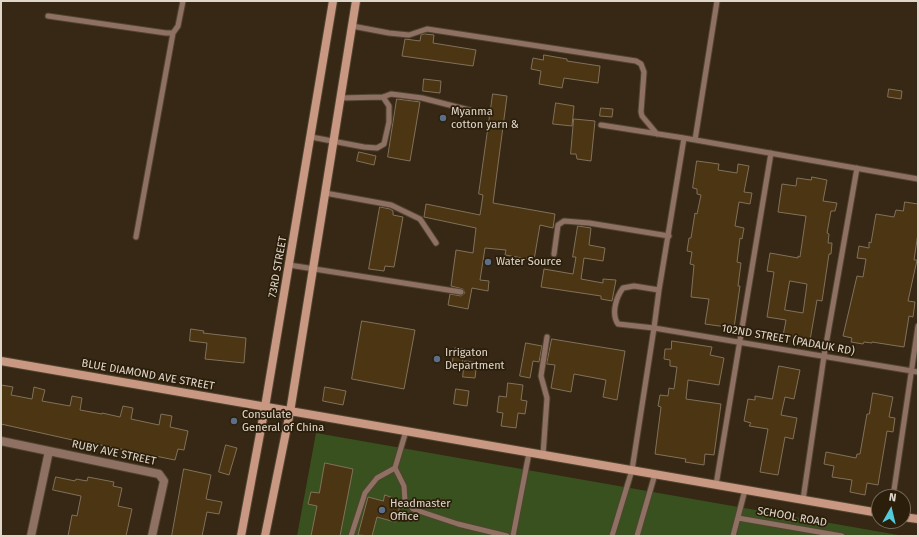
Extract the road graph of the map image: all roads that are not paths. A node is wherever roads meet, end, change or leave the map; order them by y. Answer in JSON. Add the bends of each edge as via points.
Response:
{"nodes":[{"id":1,"x":183,"y":1,"type":"edge"},
{"id":2,"x":334,"y":1,"type":"edge"},
{"id":3,"x":356,"y":1,"type":"edge"},
{"id":4,"x":717,"y":1,"type":"edge"},
{"id":5,"x":48,"y":16,"type":"dead end"},
{"id":6,"x":352,"y":26,"type":"junction"},
{"id":7,"x":173,"y":32,"type":"junction"},
{"id":8,"x":383,"y":97,"type":"junction"},
{"id":9,"x":340,"y":98,"type":"junction"},
{"id":10,"x":481,"y":113,"type":"dead end"},
{"id":11,"x":601,"y":125,"type":"dead end"},
{"id":12,"x":657,"y":134,"type":"junction"},
{"id":13,"x":311,"y":137,"type":"junction"},
{"id":14,"x":684,"y":138,"type":"junction"},
{"id":15,"x":334,"y":140,"type":"junction"},
{"id":16,"x":695,"y":140,"type":"junction"},
{"id":17,"x":771,"y":153,"type":"junction"},
{"id":18,"x":858,"y":168,"type":"junction"},
{"id":19,"x":918,"y":179,"type":"edge"},
{"id":20,"x":325,"y":193,"type":"junction"},
{"id":21,"x":669,"y":236,"type":"junction"},
{"id":22,"x":136,"y":237,"type":"dead end"},
{"id":23,"x":436,"y":243,"type":"dead end"},
{"id":24,"x":554,"y":254,"type":"dead end"},
{"id":25,"x":289,"y":265,"type":"junction"},
{"id":26,"x":313,"y":269,"type":"junction"},
{"id":27,"x":659,"y":290,"type":"junction"},
{"id":28,"x":461,"y":292,"type":"dead end"},
{"id":29,"x":918,"y":326,"type":"edge"},
{"id":30,"x":654,"y":328,"type":"junction"},
{"id":31,"x":548,"y":336,"type":"dead end"},
{"id":32,"x":740,"y":342,"type":"junction"},
{"id":33,"x":824,"y":356,"type":"junction"},
{"id":34,"x":1,"y":361,"type":"edge"},
{"id":35,"x":911,"y":371,"type":"junction"},
{"id":36,"x":918,"y":372,"type":"edge"},
{"id":37,"x":265,"y":407,"type":"junction"},
{"id":38,"x":290,"y":412,"type":"junction"},
{"id":39,"x":406,"y":432,"type":"junction"},
{"id":40,"x":1,"y":441,"type":"edge"},
{"id":41,"x":49,"y":451,"type":"junction"},
{"id":42,"x":529,"y":453,"type":"junction"},
{"id":43,"x":542,"y":455,"type":"junction"},
{"id":44,"x":395,"y":468,"type":"junction"},
{"id":45,"x":632,"y":470,"type":"junction"},
{"id":46,"x":655,"y":474,"type":"junction"},
{"id":47,"x":716,"y":485,"type":"junction"},
{"id":48,"x":894,"y":489,"type":"edge"},
{"id":49,"x":745,"y":490,"type":"junction"},
{"id":50,"x":803,"y":500,"type":"junction"},
{"id":51,"x":871,"y":512,"type":"edge"},
{"id":52,"x":738,"y":518,"type":"junction"},
{"id":53,"x":31,"y":536,"type":"edge"},
{"id":54,"x":152,"y":536,"type":"edge"},
{"id":55,"x":241,"y":536,"type":"edge"},
{"id":56,"x":265,"y":536,"type":"edge"},
{"id":57,"x":351,"y":536,"type":"edge"},
{"id":58,"x":507,"y":536,"type":"edge"},
{"id":59,"x":513,"y":536,"type":"edge"},
{"id":60,"x":612,"y":536,"type":"edge"},
{"id":61,"x":638,"y":536,"type":"edge"},
{"id":62,"x":733,"y":536,"type":"edge"},
{"id":63,"x":842,"y":536,"type":"edge"}],
"edges":[{"from":1,"to":7,"type":"lane","via":[[178,26]]},
{"from":2,"to":13,"type":"main road","name":"73RD STREET"},
{"from":3,"to":6,"type":"main road"},
{"from":4,"to":16,"type":"lane"},
{"from":5,"to":7,"type":"lane"},
{"from":6,"to":9,"type":"main road"},
{"from":6,"to":12,"type":"lane","via":[[409,35],[427,29],[636,61],[641,64],[644,72],[642,116]]},
{"from":7,"to":22,"type":"lane"},
{"from":8,"to":9,"type":"lane"},
{"from":8,"to":10,"type":"lane","via":[[391,94],[422,98]]},
{"from":8,"to":15,"type":"lane","via":[[389,106],[389,122],[384,144],[377,148],[364,147]]},
{"from":9,"to":15,"type":"main road"},
{"from":11,"to":12,"type":"lane"},
{"from":12,"to":14,"type":"lane"},
{"from":13,"to":15,"type":"lane"},
{"from":13,"to":25,"type":"main road","name":"73RD STREET"},
{"from":14,"to":16,"type":"lane"},
{"from":14,"to":21,"type":"lane"},
{"from":15,"to":20,"type":"main road"},
{"from":16,"to":17,"type":"lane"},
{"from":17,"to":18,"type":"lane"},
{"from":17,"to":32,"type":"lane"},
{"from":18,"to":19,"type":"lane"},
{"from":18,"to":33,"type":"lane"},
{"from":20,"to":23,"type":"lane","via":[[391,205],[420,219]]},
{"from":20,"to":26,"type":"main road"},
{"from":21,"to":24,"type":"lane","via":[[564,221],[558,225]]},
{"from":21,"to":27,"type":"lane"},
{"from":25,"to":26,"type":"lane"},
{"from":25,"to":37,"type":"main road","name":"73RD STREET"},
{"from":26,"to":28,"type":"lane"},
{"from":26,"to":38,"type":"main road"},
{"from":27,"to":30,"type":"lane"},
{"from":27,"to":30,"type":"lane","name":"102ND STREET (PADAUK RD)","via":[[634,286],[623,288],[616,305],[615,319],[618,324]]},
{"from":29,"to":35,"type":"lane"},
{"from":30,"to":32,"type":"lane","name":"102ND STREET (PADAUK RD)"},
{"from":30,"to":45,"type":"lane"},
{"from":31,"to":43,"type":"lane","via":[[541,376],[547,398]]},
{"from":32,"to":33,"type":"lane","name":"102ND STREET (PADAUK RD)"},
{"from":32,"to":47,"type":"lane"},
{"from":33,"to":35,"type":"lane","name":"102ND STREET (PADAUK RD)"},
{"from":33,"to":50,"type":"lane"},
{"from":34,"to":37,"type":"main road","name":"BLUE DIAMOND AVE STREET"},
{"from":35,"to":36,"type":"lane","name":"102ND STREET (PADAUK RD)"},
{"from":35,"to":48,"type":"lane"},
{"from":37,"to":38,"type":"main road","name":"BLUE DIAMOND AVE STREET"},
{"from":37,"to":55,"type":"main road","name":"73RD STREET"},
{"from":38,"to":39,"type":"main road","name":"BLUE DIAMOND AVE STREET"},
{"from":38,"to":56,"type":"main road"},
{"from":39,"to":42,"type":"main road","name":"BLUE DIAMOND AVE STREET"},
{"from":39,"to":44,"type":"lane"},
{"from":40,"to":41,"type":"street","name":"RUBY AVE STREET"},
{"from":41,"to":53,"type":"street"},
{"from":41,"to":54,"type":"street","name":"RUBY AVE STREET","via":[[159,474],[164,481]]},
{"from":42,"to":43,"type":"main road","name":"BLUE DIAMOND AVE STREET"},
{"from":42,"to":59,"type":"lane"},
{"from":43,"to":45,"type":"main road","name":"BLUE DIAMOND AVE STREET"},
{"from":44,"to":57,"type":"lane","via":[[377,478],[365,493]]},
{"from":44,"to":58,"type":"lane","via":[[404,486],[406,501],[413,509]]},
{"from":45,"to":46,"type":"main road","name":"BLUE DIAMOND AVE STREET"},
{"from":45,"to":60,"type":"lane"},
{"from":46,"to":47,"type":"main road","name":"BLUE DIAMOND AVE STREET"},
{"from":46,"to":61,"type":"lane"},
{"from":47,"to":49,"type":"main road","name":"BLUE DIAMOND AVE STREET"},
{"from":49,"to":50,"type":"main road","name":"BLUE DIAMOND AVE STREET"},
{"from":49,"to":52,"type":"lane"},
{"from":50,"to":51,"type":"main road","name":"BLUE DIAMOND AVE STREET"},
{"from":52,"to":62,"type":"lane"},
{"from":52,"to":63,"type":"lane","name":"SCHOOL ROAD"}]}
